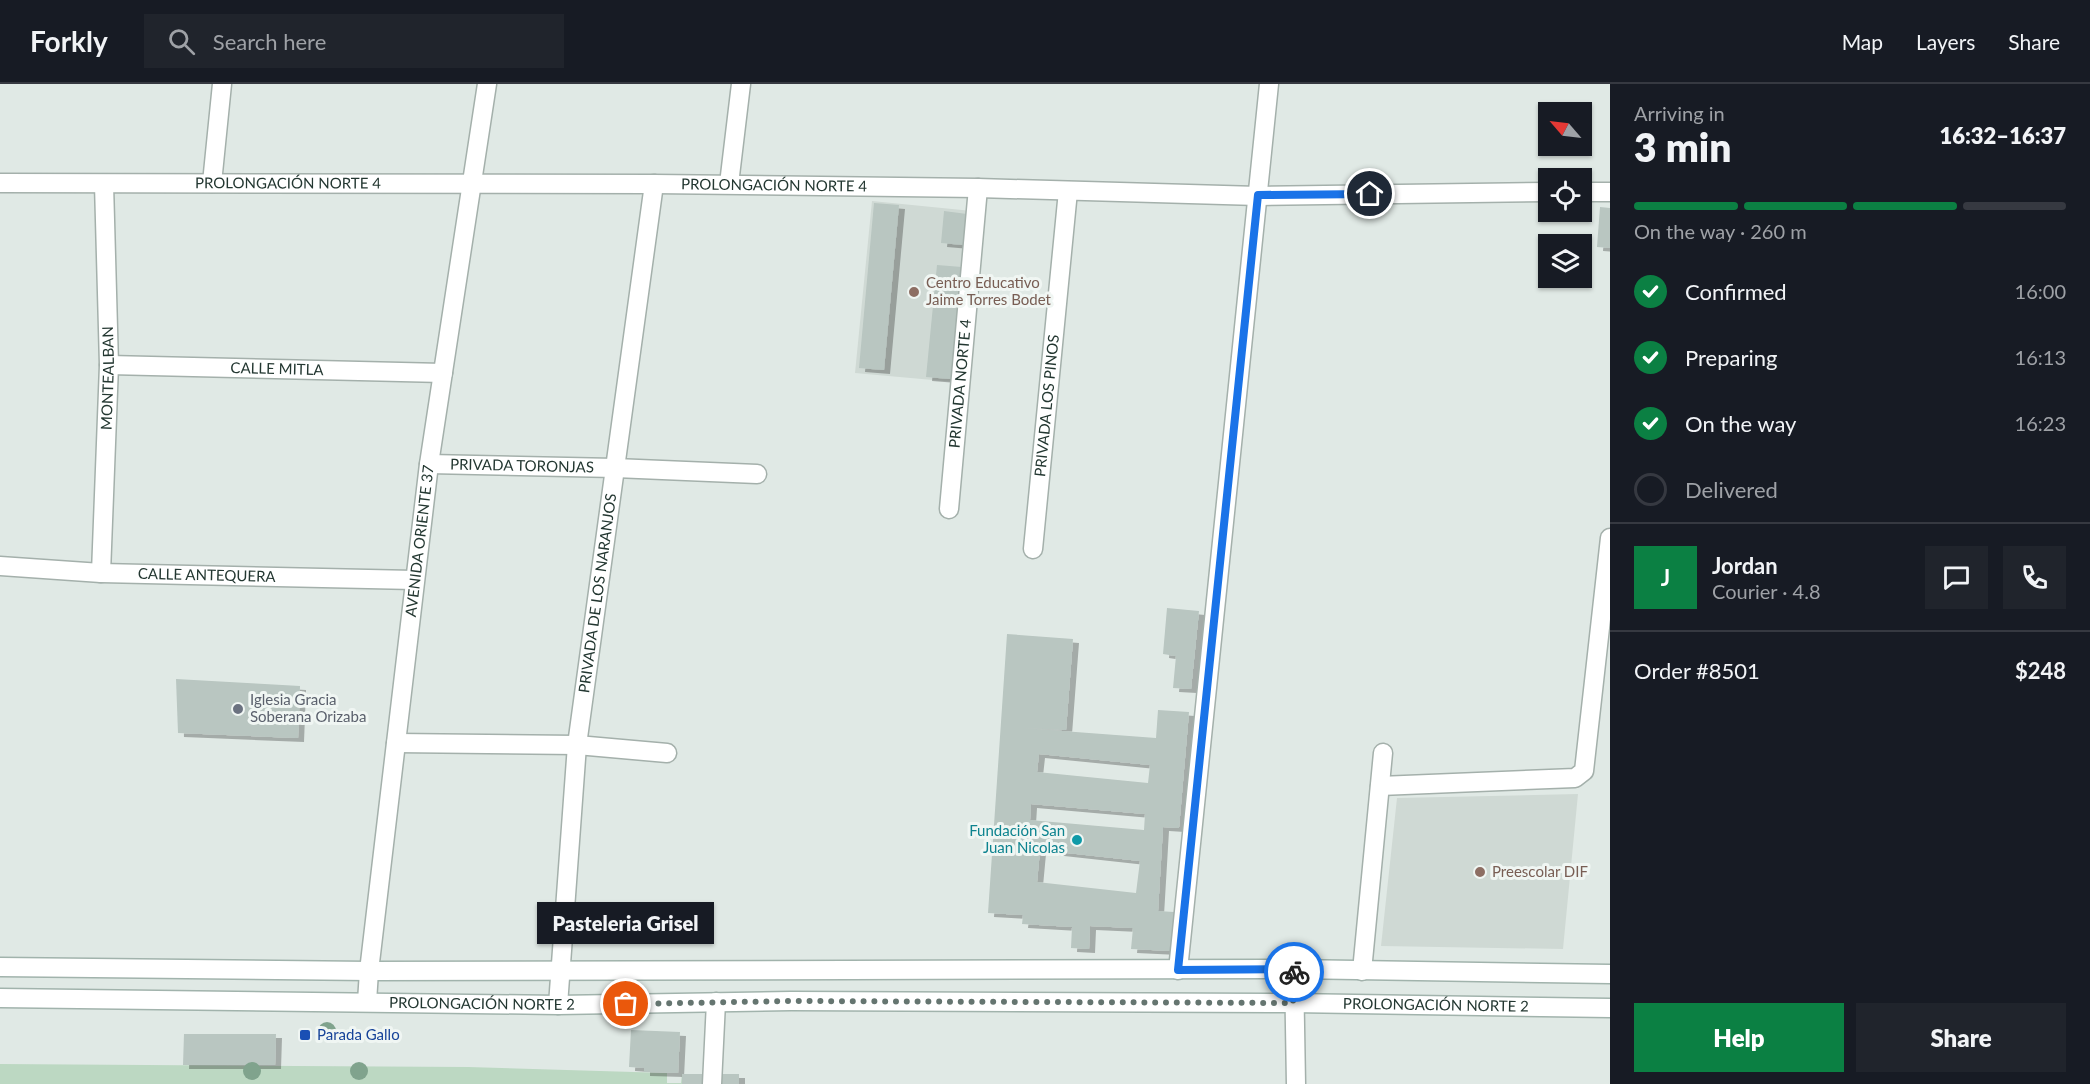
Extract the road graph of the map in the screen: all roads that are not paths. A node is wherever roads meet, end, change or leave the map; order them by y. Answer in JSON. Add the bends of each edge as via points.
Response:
{"nodes":[{"id":1,"x":222,"y":84,"type":"edge"},
{"id":2,"x":487,"y":84,"type":"edge"},
{"id":3,"x":741,"y":84,"type":"edge"},
{"id":4,"x":1269,"y":84,"type":"edge"},
{"id":5,"x":473,"y":182,"type":"junction"},
{"id":6,"x":0,"y":183,"type":"edge"},
{"id":7,"x":212,"y":183,"type":"junction"},
{"id":8,"x":104,"y":184,"type":"junction"},
{"id":9,"x":654,"y":184,"type":"junction"},
{"id":10,"x":729,"y":184,"type":"junction"},
{"id":11,"x":978,"y":188,"type":"junction"},
{"id":12,"x":1068,"y":190,"type":"junction"},
{"id":13,"x":1538,"y":192,"type":"edge"},
{"id":14,"x":1592,"y":192,"type":"edge"},
{"id":15,"x":1610,"y":192,"type":"edge"},
{"id":16,"x":1258,"y":195,"type":"junction"},
{"id":17,"x":110,"y":365,"type":"junction"},
{"id":18,"x":443,"y":374,"type":"junction"},
{"id":19,"x":429,"y":464,"type":"junction"},
{"id":20,"x":615,"y":468,"type":"junction"},
{"id":21,"x":757,"y":474,"type":"dead end"},
{"id":22,"x":949,"y":508,"type":"dead end"},
{"id":23,"x":1610,"y":538,"type":"edge"},
{"id":24,"x":1033,"y":549,"type":"dead end"},
{"id":25,"x":0,"y":566,"type":"edge"},
{"id":26,"x":101,"y":573,"type":"junction"},
{"id":27,"x":414,"y":580,"type":"junction"},
{"id":28,"x":396,"y":743,"type":"junction"},
{"id":29,"x":577,"y":745,"type":"junction"},
{"id":30,"x":667,"y":753,"type":"dead end"},
{"id":31,"x":1383,"y":753,"type":"dead end"},
{"id":32,"x":1380,"y":786,"type":"junction"},
{"id":33,"x":0,"y":967,"type":"edge"},
{"id":34,"x":1294,"y":969,"type":"junction"},
{"id":35,"x":560,"y":970,"type":"junction"},
{"id":36,"x":1178,"y":970,"type":"junction"},
{"id":37,"x":369,"y":971,"type":"junction"},
{"id":38,"x":1362,"y":971,"type":"junction"},
{"id":39,"x":1610,"y":974,"type":"edge"},
{"id":40,"x":0,"y":998,"type":"edge"},
{"id":41,"x":367,"y":1002,"type":"junction"},
{"id":42,"x":716,"y":1002,"type":"junction"},
{"id":43,"x":1293,"y":1003,"type":"junction"},
{"id":44,"x":558,"y":1005,"type":"junction"},
{"id":45,"x":1610,"y":1008,"type":"edge"},
{"id":46,"x":712,"y":1084,"type":"edge"},
{"id":47,"x":1296,"y":1084,"type":"edge"}],
"edges":[{"from":1,"to":7,"type":"street"},
{"from":2,"to":5,"type":"street","name":"AVENIDA ORIENTE 37"},
{"from":3,"to":10,"type":"street"},
{"from":4,"to":16,"type":"street"},
{"from":5,"to":7,"type":"street","name":"PROLONGACIÓN NORTE 4"},
{"from":5,"to":9,"type":"street","name":"PROLONGACIÓN NORTE 4"},
{"from":5,"to":18,"type":"street","name":"AVENIDA ORIENTE 37"},
{"from":6,"to":8,"type":"street","name":"PROLONGACIÓN NORTE 4"},
{"from":7,"to":8,"type":"street","name":"PROLONGACIÓN NORTE 4"},
{"from":8,"to":17,"type":"street","name":"MONTEALBAN"},
{"from":9,"to":10,"type":"street","name":"PROLONGACIÓN NORTE 4"},
{"from":9,"to":20,"type":"street","name":"PRIVADA DE LOS NARANJOS"},
{"from":10,"to":11,"type":"street","name":"PROLONGACIÓN NORTE 4"},
{"from":11,"to":12,"type":"street","name":"PROLONGACIÓN NORTE 4"},
{"from":11,"to":22,"type":"street","name":"PRIVADA NORTE 4"},
{"from":12,"to":16,"type":"street","name":"PROLONGACIÓN NORTE 4"},
{"from":12,"to":24,"type":"street","name":"PRIVADA LOS PINOS"},
{"from":13,"to":16,"type":"street","name":"PROLONGACIÓN NORTE 4"},
{"from":14,"to":15,"type":"street"},
{"from":16,"to":36,"type":"street"},
{"from":17,"to":18,"type":"street","name":"CALLE MITLA"},
{"from":17,"to":26,"type":"street","name":"MONTEALBAN"},
{"from":18,"to":19,"type":"street","name":"AVENIDA ORIENTE 37"},
{"from":19,"to":20,"type":"street","name":"PRIVADA TORONJAS"},
{"from":19,"to":27,"type":"street","name":"AVENIDA ORIENTE 37"},
{"from":20,"to":21,"type":"street","name":"PRIVADA TORONJAS"},
{"from":20,"to":29,"type":"street","name":"PRIVADA DE LOS NARANJOS"},
{"from":23,"to":32,"type":"street","via":[[1584,771],[1575,778]]},
{"from":25,"to":26,"type":"street","name":"CALLE ANTEQUERA"},
{"from":26,"to":27,"type":"street","name":"CALLE ANTEQUERA"},
{"from":27,"to":28,"type":"street","name":"AVENIDA ORIENTE 37"},
{"from":28,"to":29,"type":"street"},
{"from":28,"to":37,"type":"street","name":"AVENIDA ORIENTE 37"},
{"from":29,"to":30,"type":"street"},
{"from":29,"to":35,"type":"street","name":"PRIVADA DE LOS NARANJOS"},
{"from":31,"to":32,"type":"street"},
{"from":32,"to":38,"type":"street"},
{"from":33,"to":37,"type":"street"},
{"from":34,"to":36,"type":"street"},
{"from":34,"to":38,"type":"street"},
{"from":34,"to":43,"type":"street"},
{"from":35,"to":36,"type":"street"},
{"from":35,"to":37,"type":"street"},
{"from":35,"to":44,"type":"street","name":"PRIVADA DE LOS NARANJOS"},
{"from":37,"to":41,"type":"street","name":"AVENIDA ORIENTE 37"},
{"from":38,"to":39,"type":"street"},
{"from":40,"to":41,"type":"street","name":"PROLONGACIÓN NORTE 2"},
{"from":41,"to":44,"type":"street","name":"PROLONGACIÓN NORTE 2"},
{"from":42,"to":43,"type":"street","name":"PROLONGACIÓN NORTE 2"},
{"from":42,"to":44,"type":"street","name":"PROLONGACIÓN NORTE 2"},
{"from":42,"to":46,"type":"street"},
{"from":43,"to":45,"type":"street","name":"PROLONGACIÓN NORTE 2"},
{"from":43,"to":47,"type":"street"}]}
